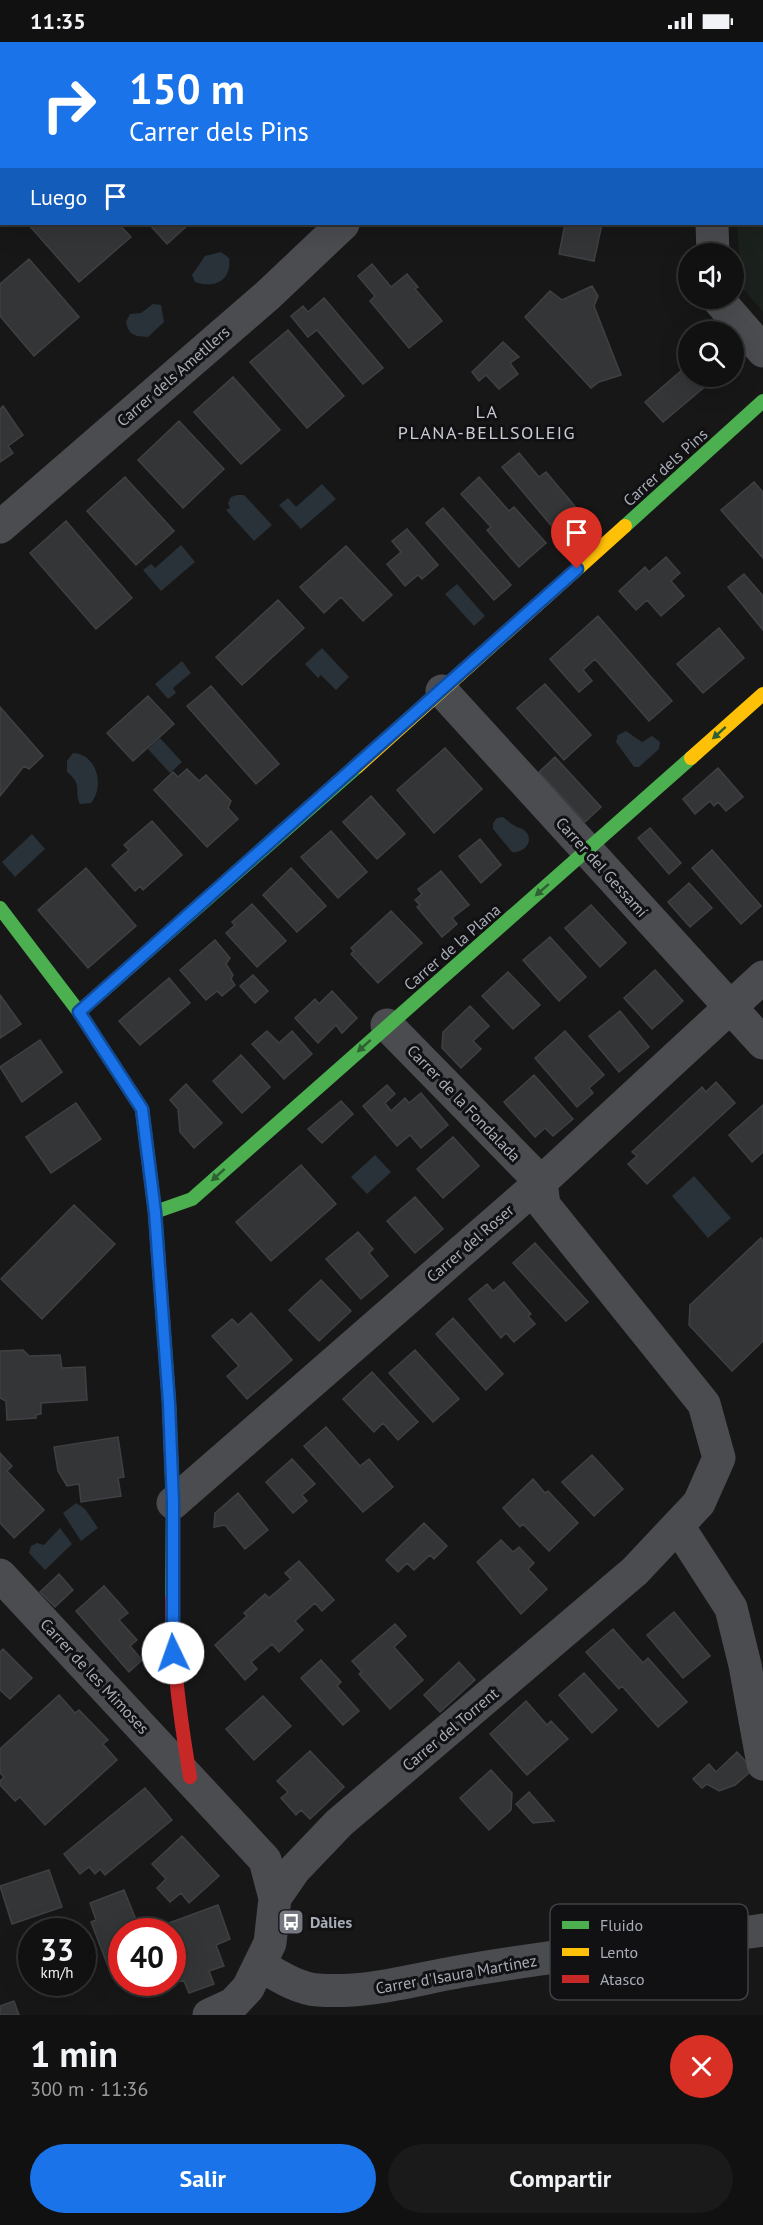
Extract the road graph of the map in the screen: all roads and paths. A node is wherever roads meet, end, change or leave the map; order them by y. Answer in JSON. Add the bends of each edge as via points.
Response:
{"nodes":[{"id":1,"x":343,"y":225,"type":"edge"},
{"id":2,"x":712,"y":225,"type":"edge"},
{"id":3,"x":713,"y":243,"type":"edge"},
{"id":4,"x":727,"y":309,"type":"edge"},
{"id":5,"x":763,"y":351,"type":"edge"},
{"id":6,"x":763,"y":401,"type":"edge"},
{"id":7,"x":0,"y":527,"type":"edge"},
{"id":8,"x":442,"y":691,"type":"junction"},
{"id":9,"x":763,"y":694,"type":"edge"},
{"id":10,"x":586,"y":851,"type":"junction"},
{"id":11,"x":0,"y":908,"type":"edge"},
{"id":12,"x":763,"y":977,"type":"edge"},
{"id":13,"x":730,"y":1007,"type":"junction"},
{"id":14,"x":79,"y":1012,"type":"junction"},
{"id":15,"x":387,"y":1025,"type":"junction"},
{"id":16,"x":763,"y":1043,"type":"edge"},
{"id":17,"x":541,"y":1182,"type":"junction"},
{"id":18,"x":155,"y":1212,"type":"junction"},
{"id":19,"x":173,"y":1503,"type":"junction"},
{"id":20,"x":678,"y":1526,"type":"junction"},
{"id":21,"x":0,"y":1575,"type":"edge"},
{"id":22,"x":763,"y":1764,"type":"edge"},
{"id":23,"x":190,"y":1777,"type":"junction"},
{"id":24,"x":275,"y":1898,"type":"junction"},
{"id":25,"x":763,"y":1930,"type":"edge"},
{"id":26,"x":748,"y":1932,"type":"edge"},
{"id":27,"x":550,"y":1959,"type":"edge"},
{"id":28,"x":260,"y":1965,"type":"junction"},
{"id":29,"x":209,"y":2015,"type":"edge"}],
"edges":[{"from":1,"to":7,"type":"street","name":"Carrer dels Ametllers","via":[[268,295]]},
{"from":2,"to":3,"type":"street"},
{"from":4,"to":5,"type":"street"},
{"from":6,"to":8,"type":"street","name":"Carrer dels Pins"},
{"from":8,"to":10,"type":"street","name":"Carrer del Gessamí"},
{"from":8,"to":14,"type":"street","name":"Carrer dels Pins"},
{"from":9,"to":10,"type":"street","name":"Carrer de la Plana","one_way":true},
{"from":10,"to":13,"type":"street","name":"Carrer del Gessamí"},
{"from":10,"to":15,"type":"street","name":"Carrer de la Plana","one_way":true},
{"from":11,"to":14,"type":"street"},
{"from":12,"to":13,"type":"street","name":"Carrer del Roser"},
{"from":13,"to":16,"type":"street","name":"Carrer del Gessamí"},
{"from":13,"to":17,"type":"street","name":"Carrer del Roser"},
{"from":14,"to":18,"type":"street","via":[[142,1109]]},
{"from":15,"to":17,"type":"street","name":"Carrer de la Fondalada"},
{"from":15,"to":18,"type":"street","name":"Carrer de la Plana","one_way":true,"via":[[192,1199]]},
{"from":17,"to":19,"type":"street","name":"Carrer del Roser"},
{"from":17,"to":20,"type":"street","name":"Carrer del Torrent","via":[[544,1205],[704,1404],[719,1458],[699,1503]]},
{"from":18,"to":19,"type":"street"},
{"from":19,"to":23,"type":"street","via":[[172,1635],[178,1707]]},
{"from":20,"to":22,"type":"street","via":[[731,1608]]},
{"from":20,"to":24,"type":"street","name":"Carrer del Torrent","via":[[635,1571],[339,1823],[295,1869]]},
{"from":21,"to":23,"type":"street","name":"Carrer de les Mimoses"},
{"from":23,"to":24,"type":"street","name":"Carrer de les Mimoses","via":[[265,1860]]},
{"from":24,"to":28,"type":"street","via":[[270,1943]]},
{"from":25,"to":26,"type":"street","name":"Carrer d'Isaura Martínez"},
{"from":27,"to":28,"type":"street","name":"Carrer d'Isaura Martínez","via":[[373,1989],[315,1990]]},
{"from":28,"to":29,"type":"street","via":[[248,1988],[233,2004]]}]}
